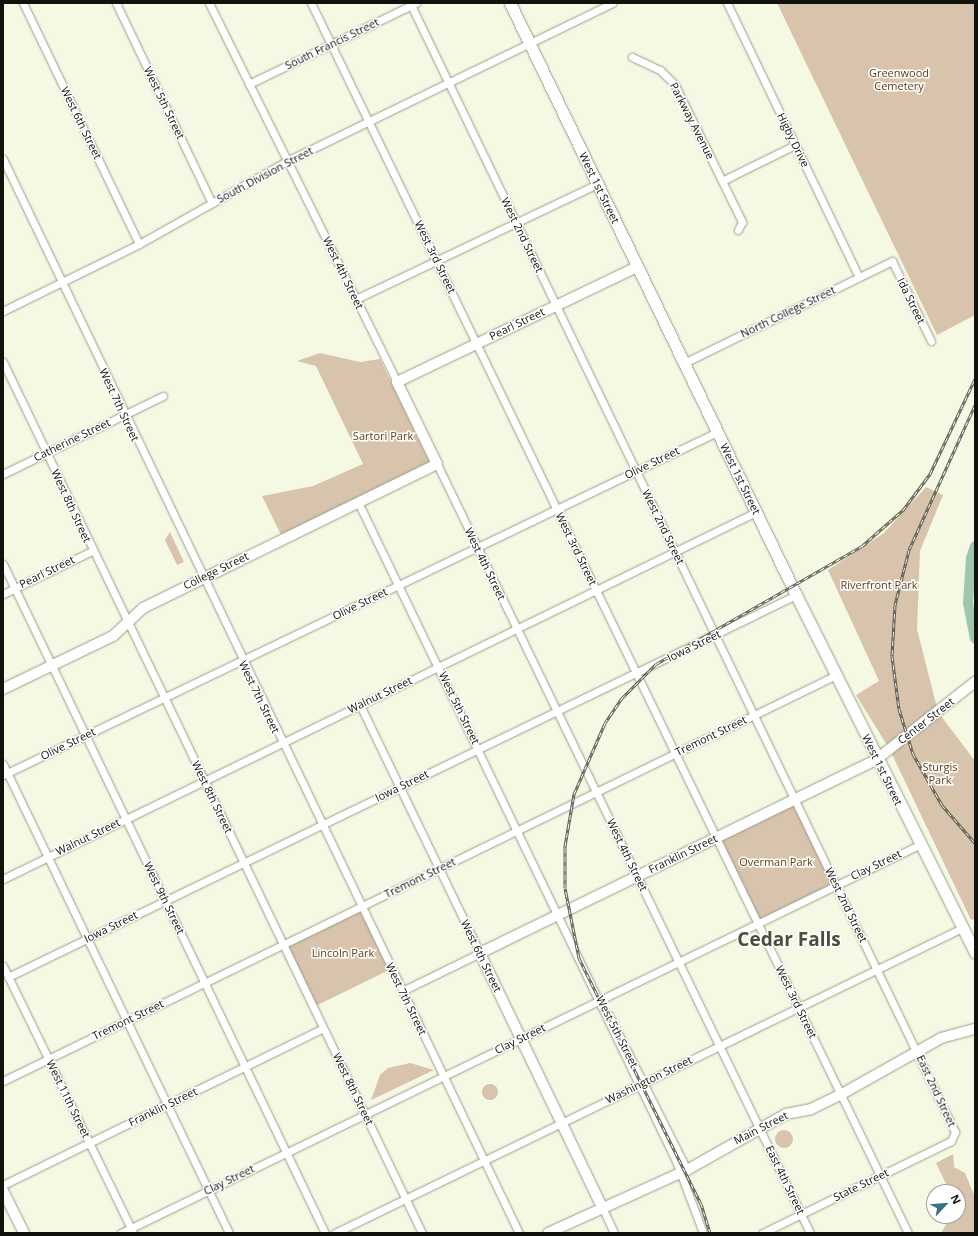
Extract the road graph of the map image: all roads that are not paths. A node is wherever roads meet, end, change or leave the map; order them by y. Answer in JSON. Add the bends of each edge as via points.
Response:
{"nodes":[{"id":1,"x":23,"y":3,"type":"edge"},
{"id":2,"x":116,"y":3,"type":"edge"},
{"id":3,"x":311,"y":3,"type":"edge"},
{"id":4,"x":510,"y":3,"type":"edge"},
{"id":5,"x":612,"y":3,"type":"edge"},
{"id":6,"x":727,"y":3,"type":"edge"},
{"id":7,"x":212,"y":4,"type":"edge"},
{"id":8,"x":412,"y":4,"type":"edge"},
{"id":9,"x":331,"y":44,"type":"junction"},
{"id":10,"x":530,"y":44,"type":"junction"},
{"id":11,"x":632,"y":57,"type":"dead end"},
{"id":12,"x":448,"y":83,"type":"junction"},
{"id":13,"x":249,"y":84,"type":"junction"},
{"id":14,"x":369,"y":122,"type":"junction"},
{"id":15,"x":795,"y":145,"type":"junction"},
{"id":16,"x":3,"y":159,"type":"edge"},
{"id":17,"x":287,"y":161,"type":"junction"},
{"id":18,"x":722,"y":181,"type":"junction"},
{"id":19,"x":597,"y":184,"type":"junction"},
{"id":20,"x":212,"y":203,"type":"junction"},
{"id":21,"x":516,"y":223,"type":"junction"},
{"id":22,"x":738,"y":230,"type":"dead end"},
{"id":23,"x":139,"y":244,"type":"junction"},
{"id":24,"x":436,"y":261,"type":"junction"},
{"id":25,"x":892,"y":261,"type":"joint"},
{"id":26,"x":637,"y":267,"type":"junction"},
{"id":27,"x":859,"y":277,"type":"junction"},
{"id":28,"x":62,"y":282,"type":"junction"},
{"id":29,"x":356,"y":299,"type":"junction"},
{"id":30,"x":556,"y":306,"type":"junction"},
{"id":31,"x":3,"y":311,"type":"edge"},
{"id":32,"x":931,"y":341,"type":"dead end"},
{"id":33,"x":476,"y":344,"type":"junction"},
{"id":34,"x":3,"y":362,"type":"edge"},
{"id":35,"x":684,"y":364,"type":"junction"},
{"id":36,"x":397,"y":382,"type":"junction"},
{"id":37,"x":163,"y":396,"type":"dead end"},
{"id":38,"x":124,"y":415,"type":"junction"},
{"id":39,"x":717,"y":432,"type":"junction"},
{"id":40,"x":47,"y":453,"type":"junction"},
{"id":41,"x":436,"y":464,"type":"junction"},
{"id":42,"x":636,"y":471,"type":"junction"},
{"id":43,"x":3,"y":474,"type":"edge"},
{"id":44,"x":358,"y":502,"type":"junction"},
{"id":45,"x":557,"y":509,"type":"junction"},
{"id":46,"x":756,"y":512,"type":"junction"},
{"id":47,"x":477,"y":547,"type":"junction"},
{"id":48,"x":92,"y":551,"type":"junction"},
{"id":49,"x":675,"y":551,"type":"junction"},
{"id":50,"x":3,"y":564,"type":"edge"},
{"id":51,"x":202,"y":578,"type":"junction"},
{"id":52,"x":399,"y":585,"type":"junction"},
{"id":53,"x":15,"y":588,"type":"junction"},
{"id":54,"x":596,"y":590,"type":"junction"},
{"id":55,"x":3,"y":594,"type":"edge"},
{"id":56,"x":796,"y":595,"type":"junction"},
{"id":57,"x":126,"y":620,"type":"junction"},
{"id":58,"x":517,"y":628,"type":"junction"},
{"id":59,"x":716,"y":635,"type":"junction"},
{"id":60,"x":242,"y":661,"type":"junction"},
{"id":61,"x":52,"y":666,"type":"junction"},
{"id":62,"x":438,"y":667,"type":"junction"},
{"id":63,"x":636,"y":674,"type":"junction"},
{"id":64,"x":836,"y":675,"type":"junction"},
{"id":65,"x":975,"y":682,"type":"edge"},
{"id":66,"x":3,"y":690,"type":"edge"},
{"id":67,"x":164,"y":698,"type":"junction"},
{"id":68,"x":360,"y":705,"type":"junction"},
{"id":69,"x":557,"y":712,"type":"junction"},
{"id":70,"x":754,"y":715,"type":"junction"},
{"id":71,"x":86,"y":736,"type":"junction"},
{"id":72,"x":282,"y":743,"type":"junction"},
{"id":73,"x":479,"y":750,"type":"junction"},
{"id":74,"x":675,"y":753,"type":"junction"},
{"id":75,"x":877,"y":759,"type":"junction"},
{"id":76,"x":3,"y":764,"type":"edge"},
{"id":77,"x":5,"y":774,"type":"edge"},
{"id":78,"x":204,"y":781,"type":"junction"},
{"id":79,"x":400,"y":788,"type":"junction"},
{"id":80,"x":596,"y":792,"type":"junction"},
{"id":81,"x":795,"y":799,"type":"junction"},
{"id":82,"x":126,"y":819,"type":"junction"},
{"id":83,"x":322,"y":826,"type":"junction"},
{"id":84,"x":518,"y":830,"type":"junction"},
{"id":85,"x":716,"y":838,"type":"junction"},
{"id":86,"x":919,"y":845,"type":"junction"},
{"id":87,"x":48,"y":857,"type":"junction"},
{"id":88,"x":244,"y":863,"type":"junction"},
{"id":89,"x":439,"y":869,"type":"junction"},
{"id":90,"x":637,"y":876,"type":"junction"},
{"id":91,"x":3,"y":879,"type":"edge"},
{"id":92,"x":836,"y":885,"type":"junction"},
{"id":93,"x":165,"y":901,"type":"junction"},
{"id":94,"x":361,"y":907,"type":"junction"},
{"id":95,"x":559,"y":915,"type":"junction"},
{"id":96,"x":757,"y":923,"type":"junction"},
{"id":97,"x":962,"y":928,"type":"junction"},
{"id":98,"x":87,"y":939,"type":"junction"},
{"id":99,"x":283,"y":944,"type":"junction"},
{"id":100,"x":975,"y":953,"type":"edge"},
{"id":101,"x":480,"y":954,"type":"junction"},
{"id":102,"x":679,"y":961,"type":"junction"},
{"id":103,"x":3,"y":966,"type":"edge"},
{"id":104,"x":877,"y":969,"type":"junction"},
{"id":105,"x":8,"y":977,"type":"junction"},
{"id":106,"x":204,"y":983,"type":"junction"},
{"id":107,"x":402,"y":991,"type":"junction"},
{"id":108,"x":599,"y":1000,"type":"junction"},
{"id":109,"x":798,"y":1008,"type":"junction"},
{"id":110,"x":127,"y":1021,"type":"junction"},
{"id":111,"x":323,"y":1028,"type":"junction"},
{"id":112,"x":975,"y":1029,"type":"edge"},
{"id":113,"x":521,"y":1038,"type":"junction"},
{"id":114,"x":720,"y":1046,"type":"junction"},
{"id":115,"x":917,"y":1050,"type":"junction"},
{"id":116,"x":48,"y":1059,"type":"junction"},
{"id":117,"x":245,"y":1067,"type":"junction"},
{"id":118,"x":443,"y":1076,"type":"junction"},
{"id":119,"x":3,"y":1081,"type":"edge"},
{"id":120,"x":640,"y":1084,"type":"junction"},
{"id":121,"x":840,"y":1095,"type":"junction"},
{"id":122,"x":167,"y":1105,"type":"junction"},
{"id":123,"x":365,"y":1114,"type":"junction"},
{"id":124,"x":562,"y":1123,"type":"junction"},
{"id":125,"x":759,"y":1127,"type":"junction"},
{"id":126,"x":955,"y":1132,"type":"joint"},
{"id":127,"x":89,"y":1143,"type":"junction"},
{"id":128,"x":286,"y":1152,"type":"junction"},
{"id":129,"x":484,"y":1160,"type":"junction"},
{"id":130,"x":684,"y":1171,"type":"junction"},
{"id":131,"x":880,"y":1176,"type":"junction"},
{"id":132,"x":3,"y":1185,"type":"edge"},
{"id":133,"x":208,"y":1190,"type":"junction"},
{"id":134,"x":3,"y":1191,"type":"edge"},
{"id":135,"x":405,"y":1199,"type":"junction"},
{"id":136,"x":602,"y":1207,"type":"junction"},
{"id":137,"x":801,"y":1214,"type":"junction"},
{"id":138,"x":132,"y":1231,"type":"edge"},
{"id":139,"x":24,"y":1233,"type":"edge"},
{"id":140,"x":121,"y":1233,"type":"edge"},
{"id":141,"x":229,"y":1233,"type":"edge"},
{"id":142,"x":325,"y":1233,"type":"edge"},
{"id":143,"x":335,"y":1233,"type":"edge"},
{"id":144,"x":422,"y":1233,"type":"edge"},
{"id":145,"x":519,"y":1233,"type":"edge"},
{"id":146,"x":548,"y":1233,"type":"edge"},
{"id":147,"x":614,"y":1233,"type":"edge"},
{"id":148,"x":703,"y":1233,"type":"edge"},
{"id":149,"x":762,"y":1233,"type":"edge"},
{"id":150,"x":810,"y":1233,"type":"edge"},
{"id":151,"x":908,"y":1233,"type":"edge"}],
"edges":[{"from":1,"to":23,"type":"street","name":"West 6th Street"},
{"from":2,"to":20,"type":"street","name":"West 5th Street"},
{"from":3,"to":9,"type":"street","name":"West 3rd Street"},
{"from":4,"to":10,"type":"main road","name":"West 1st Street"},
{"from":5,"to":10,"type":"street","name":"South Division Street"},
{"from":6,"to":15,"type":"street","name":"Higby Drive"},
{"from":7,"to":13,"type":"street","name":"West 4th Street"},
{"from":8,"to":9,"type":"street","name":"South Francis Street"},
{"from":8,"to":12,"type":"street","name":"West 2nd Street"},
{"from":9,"to":13,"type":"street","name":"South Francis Street"},
{"from":9,"to":14,"type":"street","name":"West 3rd Street"},
{"from":10,"to":12,"type":"street","name":"South Division Street"},
{"from":10,"to":19,"type":"main road","name":"West 1st Street"},
{"from":11,"to":18,"type":"street","name":"Parkway Avenue","via":[[653,66],[671,79]]},
{"from":12,"to":14,"type":"street","name":"South Division Street"},
{"from":12,"to":21,"type":"street","name":"West 2nd Street"},
{"from":13,"to":17,"type":"street","name":"West 4th Street"},
{"from":14,"to":17,"type":"street","name":"South Division Street"},
{"from":14,"to":24,"type":"street","name":"West 3rd Street"},
{"from":15,"to":18,"type":"street"},
{"from":15,"to":27,"type":"street","name":"Higby Drive"},
{"from":16,"to":28,"type":"street","name":"West 7th Street"},
{"from":17,"to":20,"type":"street","name":"South Division Street"},
{"from":17,"to":29,"type":"street","name":"West 4th Street"},
{"from":18,"to":22,"type":"street","name":"Parkway Avenue","via":[[742,222]]},
{"from":19,"to":21,"type":"street"},
{"from":19,"to":26,"type":"main road","name":"West 1st Street"},
{"from":20,"to":23,"type":"street","name":"South Division Street"},
{"from":21,"to":24,"type":"street"},
{"from":21,"to":30,"type":"street","name":"West 2nd Street"},
{"from":23,"to":28,"type":"street","name":"South Division Street"},
{"from":24,"to":29,"type":"street"},
{"from":24,"to":33,"type":"street","name":"West 3rd Street"},
{"from":25,"to":27,"type":"street","name":"North College Street"},
{"from":25,"to":32,"type":"street","name":"Ida Street"},
{"from":26,"to":30,"type":"street","name":"Pearl Street"},
{"from":26,"to":35,"type":"main road","name":"West 1st Street"},
{"from":27,"to":35,"type":"street","name":"North College Street"},
{"from":28,"to":31,"type":"street","name":"South Division Street"},
{"from":28,"to":38,"type":"street","name":"West 7th Street"},
{"from":29,"to":36,"type":"street","name":"West 4th Street"},
{"from":30,"to":33,"type":"street","name":"Pearl Street"},
{"from":30,"to":42,"type":"street","name":"West 2nd Street"},
{"from":33,"to":36,"type":"street","name":"Pearl Street"},
{"from":33,"to":45,"type":"street","name":"West 3rd Street"},
{"from":34,"to":40,"type":"street","name":"West 8th Street"},
{"from":35,"to":39,"type":"main road","name":"West 1st Street"},
{"from":36,"to":41,"type":"street","name":"West 4th Street"},
{"from":37,"to":38,"type":"street","name":"Catherine Street"},
{"from":38,"to":40,"type":"street","name":"Catherine Street"},
{"from":38,"to":51,"type":"street","name":"West 7th Street"},
{"from":39,"to":42,"type":"street","name":"Olive Street"},
{"from":39,"to":46,"type":"main road","name":"West 1st Street"},
{"from":40,"to":43,"type":"street","name":"Catherine Street"},
{"from":40,"to":48,"type":"street","name":"West 8th Street"},
{"from":41,"to":44,"type":"street","name":"College Street"},
{"from":41,"to":47,"type":"street","name":"West 4th Street"},
{"from":42,"to":45,"type":"street","name":"Olive Street"},
{"from":42,"to":49,"type":"street","name":"West 2nd Street"},
{"from":44,"to":51,"type":"street","name":"College Street"},
{"from":44,"to":52,"type":"street","name":"West 5th Street"},
{"from":45,"to":47,"type":"street","name":"Olive Street"},
{"from":45,"to":54,"type":"street","name":"West 3rd Street"},
{"from":46,"to":49,"type":"street","name":"Walnut Street"},
{"from":46,"to":56,"type":"main road","name":"West 1st Street"},
{"from":47,"to":52,"type":"street","name":"Olive Street"},
{"from":47,"to":58,"type":"street","name":"West 4th Street"},
{"from":48,"to":53,"type":"street","name":"Pearl Street"},
{"from":48,"to":57,"type":"street","name":"West 8th Street"},
{"from":49,"to":54,"type":"street","name":"Walnut Street"},
{"from":49,"to":59,"type":"street","name":"West 2nd Street"},
{"from":50,"to":53,"type":"street","name":"West 9th Street"},
{"from":51,"to":57,"type":"street","name":"College Street","via":[[143,608]]},
{"from":51,"to":60,"type":"street","name":"West 7th Street"},
{"from":52,"to":60,"type":"street","name":"Olive Street"},
{"from":52,"to":62,"type":"street","name":"West 5th Street"},
{"from":53,"to":55,"type":"street","name":"Pearl Street"},
{"from":53,"to":61,"type":"street","name":"West 9th Street"},
{"from":54,"to":58,"type":"street","name":"Walnut Street"},
{"from":54,"to":63,"type":"street","name":"West 3rd Street"},
{"from":56,"to":59,"type":"street","name":"Iowa Street"},
{"from":56,"to":64,"type":"main road","name":"West 1st Street"},
{"from":57,"to":61,"type":"street","name":"College Street","via":[[113,636]]},
{"from":57,"to":67,"type":"street","name":"West 8th Street"},
{"from":58,"to":62,"type":"street","name":"Walnut Street"},
{"from":58,"to":69,"type":"street","name":"West 4th Street"},
{"from":59,"to":63,"type":"street","name":"Iowa Street"},
{"from":59,"to":70,"type":"street","name":"West 2nd Street"},
{"from":60,"to":67,"type":"street","name":"Olive Street"},
{"from":60,"to":72,"type":"street","name":"West 7th Street"},
{"from":61,"to":66,"type":"street","name":"College Street"},
{"from":61,"to":71,"type":"street","name":"West 9th Street"},
{"from":62,"to":68,"type":"street","name":"Walnut Street"},
{"from":62,"to":73,"type":"street","name":"West 5th Street"},
{"from":63,"to":69,"type":"street","name":"Iowa Street"},
{"from":63,"to":74,"type":"street","name":"West 3rd Street"},
{"from":64,"to":70,"type":"street","name":"Tremont Street"},
{"from":64,"to":75,"type":"main road","name":"West 1st Street"},
{"from":65,"to":75,"type":"street","name":"Center Street"},
{"from":67,"to":71,"type":"street","name":"Olive Street"},
{"from":67,"to":78,"type":"street","name":"West 8th Street"},
{"from":68,"to":72,"type":"street","name":"Walnut Street"},
{"from":68,"to":79,"type":"street","name":"West 6th Street"},
{"from":69,"to":73,"type":"street","name":"Iowa Street"},
{"from":69,"to":80,"type":"street","name":"West 4th Street"},
{"from":70,"to":74,"type":"street","name":"Tremont Street"},
{"from":70,"to":81,"type":"street","name":"West 2nd Street"},
{"from":71,"to":77,"type":"street","name":"Olive Street"},
{"from":71,"to":82,"type":"street","name":"West 9th Street"},
{"from":72,"to":78,"type":"street","name":"Walnut Street"},
{"from":72,"to":83,"type":"street","name":"West 7th Street"},
{"from":73,"to":79,"type":"street","name":"Iowa Street"},
{"from":73,"to":84,"type":"street","name":"West 5th Street"},
{"from":74,"to":80,"type":"street","name":"Tremont Street"},
{"from":74,"to":85,"type":"street","name":"West 3rd Street"},
{"from":75,"to":81,"type":"street","name":"Franklin Street"},
{"from":75,"to":86,"type":"main road","name":"West 1st Street"},
{"from":76,"to":77,"type":"street"},
{"from":77,"to":87,"type":"street"},
{"from":78,"to":82,"type":"street","name":"Walnut Street"},
{"from":78,"to":88,"type":"street","name":"West 8th Street"},
{"from":79,"to":83,"type":"street","name":"Iowa Street"},
{"from":79,"to":89,"type":"street","name":"West 6th Street"},
{"from":80,"to":84,"type":"street","name":"Tremont Street"},
{"from":80,"to":90,"type":"street","name":"West 4th Street"},
{"from":81,"to":85,"type":"street","name":"Franklin Street"},
{"from":81,"to":92,"type":"street","name":"West 2nd Street"},
{"from":82,"to":87,"type":"street","name":"Walnut Street"},
{"from":82,"to":93,"type":"street","name":"West 9th Street"},
{"from":83,"to":88,"type":"street","name":"Iowa Street"},
{"from":83,"to":94,"type":"street","name":"West 7th Street"},
{"from":84,"to":89,"type":"street","name":"Tremont Street"},
{"from":84,"to":95,"type":"street","name":"West 5th Street"},
{"from":85,"to":90,"type":"street","name":"Franklin Street"},
{"from":85,"to":96,"type":"street","name":"West 3rd Street"},
{"from":86,"to":92,"type":"street","name":"Clay Street"},
{"from":86,"to":97,"type":"main road","name":"West 1st Street"},
{"from":87,"to":91,"type":"street","name":"Walnut Street"},
{"from":87,"to":98,"type":"street"},
{"from":88,"to":93,"type":"street","name":"Iowa Street"},
{"from":88,"to":99,"type":"street","name":"West 8th Street"},
{"from":89,"to":94,"type":"street","name":"Tremont Street"},
{"from":89,"to":101,"type":"street","name":"West 6th Street"},
{"from":90,"to":95,"type":"street","name":"Franklin Street"},
{"from":90,"to":102,"type":"street","name":"West 4th Street"},
{"from":92,"to":96,"type":"street","name":"Clay Street"},
{"from":92,"to":104,"type":"street","name":"West 2nd Street"},
{"from":93,"to":98,"type":"street","name":"Iowa Street"},
{"from":93,"to":106,"type":"street","name":"West 9th Street"},
{"from":94,"to":99,"type":"street","name":"Tremont Street"},
{"from":94,"to":107,"type":"street","name":"West 7th Street"},
{"from":95,"to":101,"type":"street","name":"Franklin Street"},
{"from":95,"to":108,"type":"street","name":"West 5th Street"},
{"from":96,"to":102,"type":"street","name":"Clay Street"},
{"from":96,"to":109,"type":"street","name":"West 3rd Street"},
{"from":97,"to":100,"type":"main road","name":"West 1st Street"},
{"from":97,"to":104,"type":"street","name":"Washington Street"},
{"from":98,"to":105,"type":"street","name":"Iowa Street"},
{"from":98,"to":110,"type":"street"},
{"from":99,"to":106,"type":"street","name":"Tremont Street"},
{"from":99,"to":111,"type":"street","name":"West 8th Street"},
{"from":101,"to":107,"type":"street","name":"Franklin Street"},
{"from":101,"to":113,"type":"street","name":"West 6th Street"},
{"from":102,"to":108,"type":"street","name":"Clay Street"},
{"from":102,"to":114,"type":"street","name":"West 4th Street"},
{"from":103,"to":105,"type":"street","name":"West 11th Street"},
{"from":104,"to":109,"type":"street","name":"Washington Street"},
{"from":104,"to":115,"type":"street","name":"West 2nd Street"},
{"from":105,"to":116,"type":"street","name":"West 11th Street"},
{"from":106,"to":110,"type":"street","name":"Tremont Street"},
{"from":106,"to":117,"type":"street","name":"West 9th Street"},
{"from":107,"to":118,"type":"street","name":"West 7th Street"},
{"from":108,"to":113,"type":"street","name":"Clay Street"},
{"from":108,"to":120,"type":"street","name":"West 5th Street"},
{"from":109,"to":114,"type":"street","name":"Washington Street"},
{"from":109,"to":121,"type":"street","name":"West 3rd Street"},
{"from":110,"to":116,"type":"street","name":"Tremont Street"},
{"from":110,"to":122,"type":"street"},
{"from":111,"to":117,"type":"street","name":"Franklin Street"},
{"from":111,"to":123,"type":"street","name":"West 8th Street"},
{"from":112,"to":115,"type":"street","name":"Main Street","via":[[941,1038]]},
{"from":113,"to":118,"type":"street","name":"Clay Street"},
{"from":113,"to":124,"type":"street","name":"West 6th Street"},
{"from":114,"to":120,"type":"street","name":"Washington Street"},
{"from":114,"to":125,"type":"street","name":"West 4th Street"},
{"from":115,"to":121,"type":"street","name":"Main Street"},
{"from":115,"to":126,"type":"street","name":"East 2nd Street"},
{"from":116,"to":119,"type":"street","name":"Tremont Street"},
{"from":116,"to":127,"type":"street","name":"West 11th Street"},
{"from":117,"to":122,"type":"street","name":"Franklin Street"},
{"from":117,"to":128,"type":"street","name":"West 9th Street"},
{"from":118,"to":123,"type":"street","name":"Clay Street"},
{"from":118,"to":129,"type":"street","name":"West 7th Street"},
{"from":120,"to":124,"type":"street","name":"Washington Street"},
{"from":120,"to":130,"type":"street","name":"West 5th Street"},
{"from":121,"to":125,"type":"street","name":"Main Street"},
{"from":121,"to":131,"type":"street","name":"West 3rd Street"},
{"from":122,"to":127,"type":"street","name":"Franklin Street"},
{"from":122,"to":133,"type":"street"},
{"from":123,"to":128,"type":"street","name":"Clay Street"},
{"from":123,"to":135,"type":"street","name":"West 8th Street"},
{"from":124,"to":129,"type":"street","name":"Washington Street"},
{"from":124,"to":136,"type":"street","name":"West 6th Street"},
{"from":125,"to":130,"type":"street","name":"Main Street"},
{"from":125,"to":137,"type":"street","name":"East 4th Street"},
{"from":126,"to":131,"type":"street","name":"State Street","via":[[951,1141]]},
{"from":127,"to":132,"type":"street","name":"Franklin Street"},
{"from":127,"to":138,"type":"street","name":"West 11th Street"},
{"from":128,"to":133,"type":"street","name":"Clay Street"},
{"from":128,"to":142,"type":"street","name":"West 9th Street"},
{"from":129,"to":135,"type":"street","name":"Washington Street"},
{"from":129,"to":145,"type":"street","name":"West 7th Street"},
{"from":130,"to":136,"type":"street","name":"Main Street"},
{"from":130,"to":148,"type":"street","name":"West 5th Street"},
{"from":131,"to":137,"type":"street","name":"State Street"},
{"from":131,"to":151,"type":"street","name":"West 3rd Street"},
{"from":133,"to":138,"type":"street","name":"Clay Street"},
{"from":133,"to":141,"type":"street"},
{"from":134,"to":139,"type":"street"},
{"from":135,"to":143,"type":"street","name":"Washington Street"},
{"from":135,"to":144,"type":"street","name":"West 8th Street"},
{"from":136,"to":146,"type":"street","name":"Main Street"},
{"from":136,"to":147,"type":"street"},
{"from":137,"to":149,"type":"street","name":"State Street"},
{"from":137,"to":150,"type":"street","name":"East 4th Street"},
{"from":138,"to":140,"type":"street","name":"Clay Street"}]}
